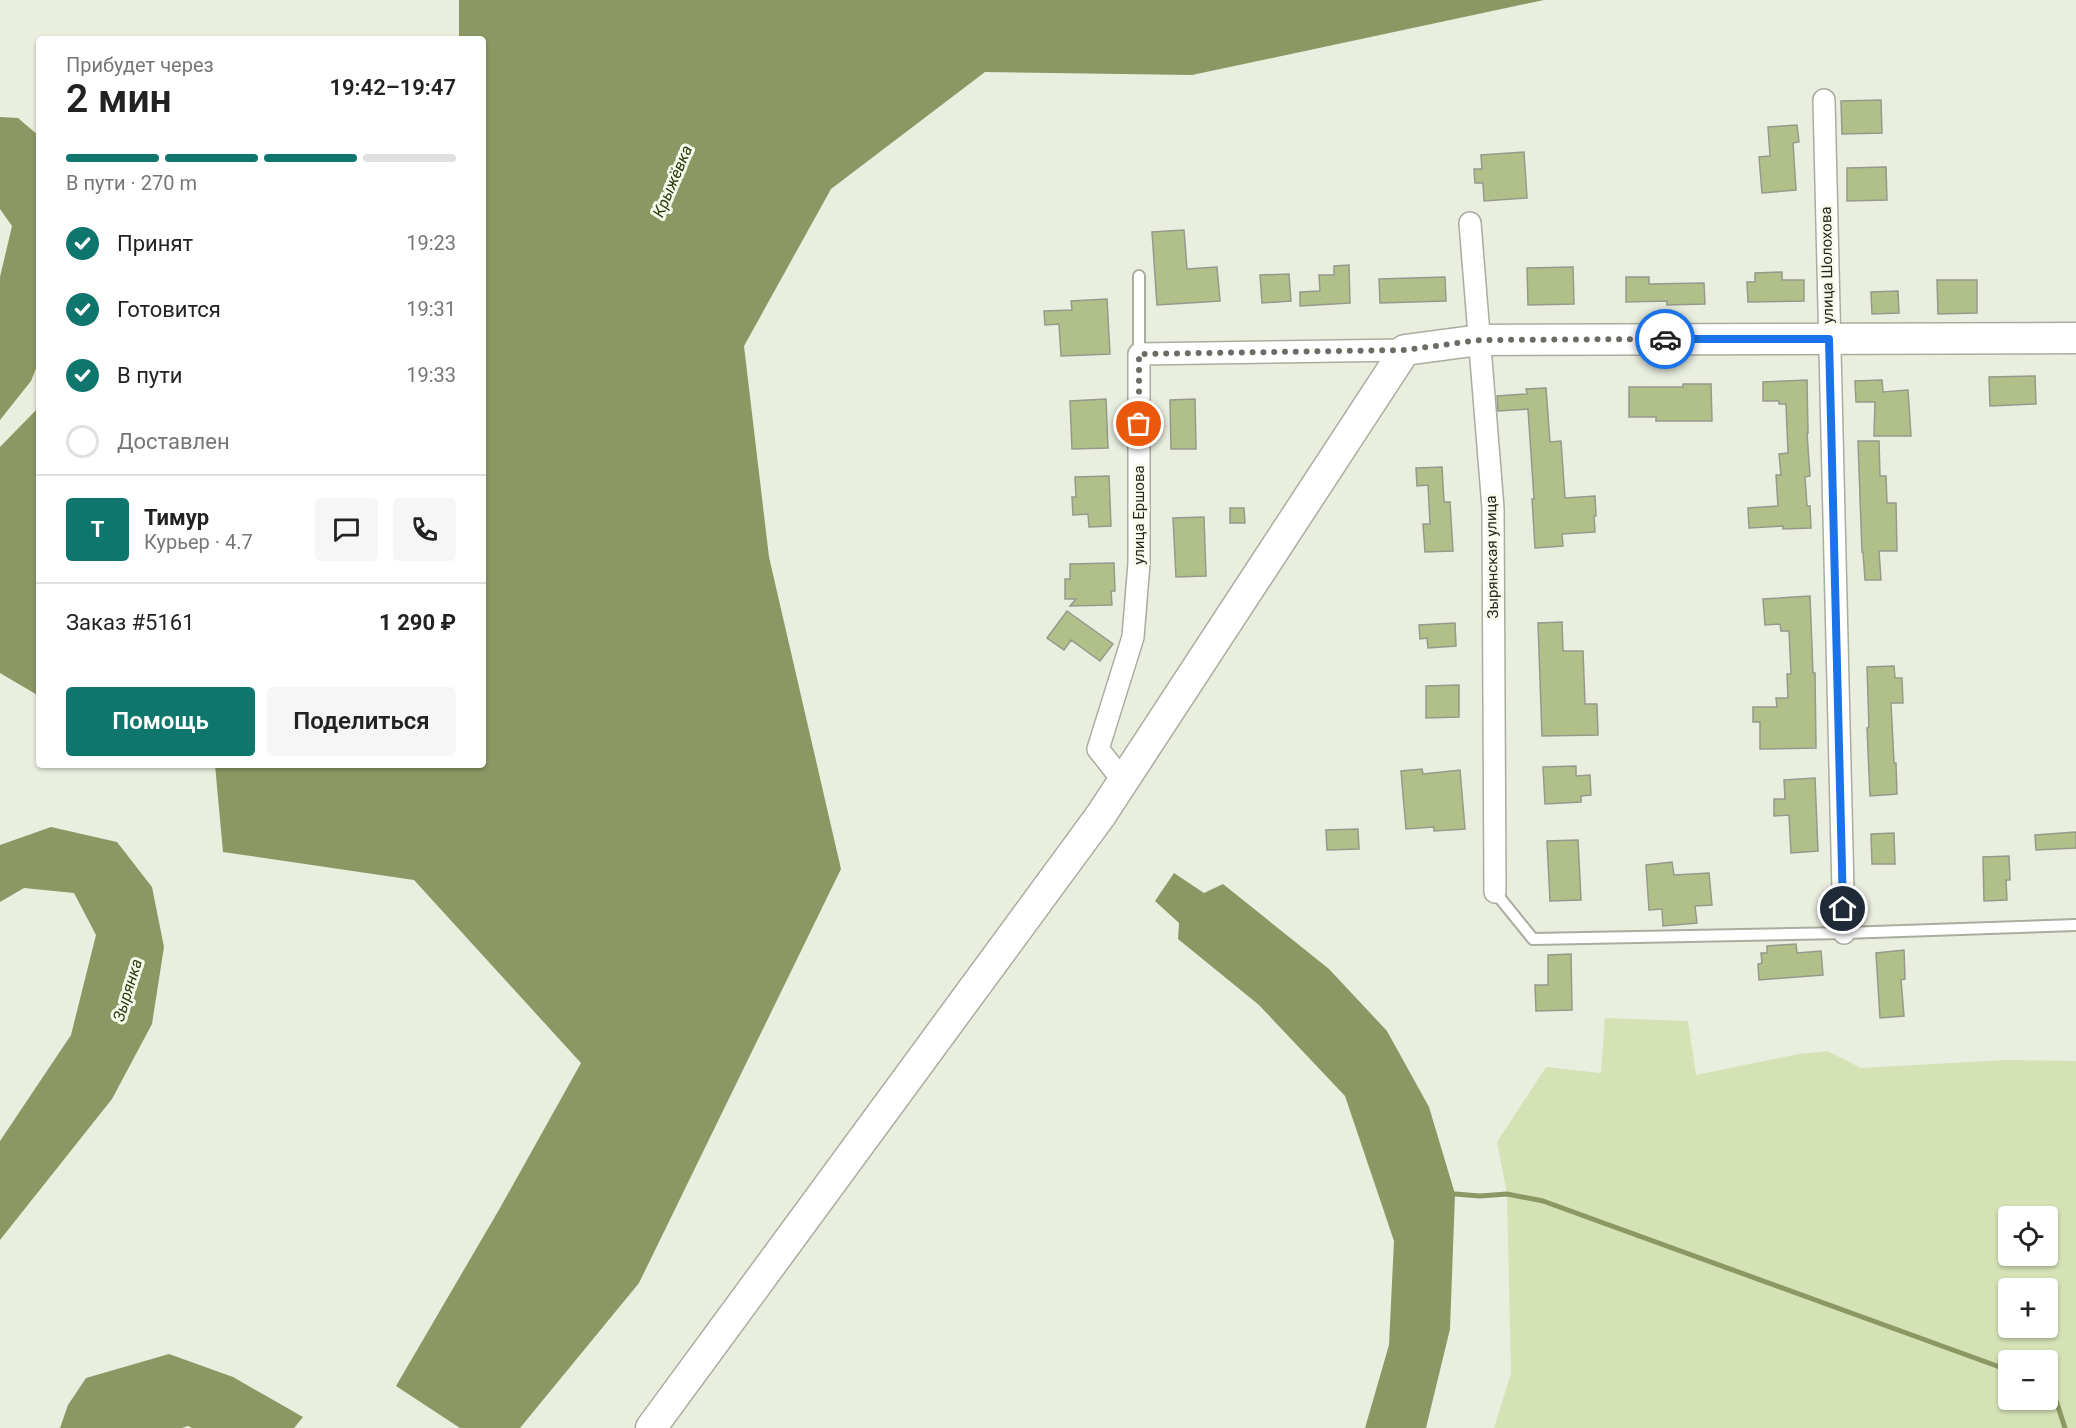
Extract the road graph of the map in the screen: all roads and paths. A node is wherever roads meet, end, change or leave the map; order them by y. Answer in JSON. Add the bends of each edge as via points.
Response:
{"nodes":[{"id":1,"x":1824,"y":100,"type":"dead end"},
{"id":2,"x":1470,"y":224,"type":"dead end"},
{"id":3,"x":1139,"y":276,"type":"dead end"},
{"id":4,"x":2076,"y":338,"type":"edge"},
{"id":5,"x":1829,"y":339,"type":"junction"},
{"id":6,"x":1480,"y":340,"type":"junction"},
{"id":7,"x":1405,"y":350,"type":"junction"},
{"id":8,"x":1139,"y":354,"type":"junction"},
{"id":9,"x":1124,"y":782,"type":"junction"},
{"id":10,"x":1495,"y":892,"type":"joint"},
{"id":11,"x":2076,"y":925,"type":"edge"},
{"id":12,"x":1844,"y":933,"type":"junction"},
{"id":13,"x":651,"y":1428,"type":"edge"}],
"edges":[{"from":1,"to":5,"type":"street","name":"улица Шолохова"},
{"from":2,"to":6,"type":"street","name":"Зырянская улица"},
{"from":3,"to":8,"type":"lane"},
{"from":4,"to":5,"type":"main road"},
{"from":5,"to":6,"type":"main road"},
{"from":5,"to":12,"type":"street","name":"улица Шолохова"},
{"from":6,"to":7,"type":"main road"},
{"from":6,"to":10,"type":"street","name":"Зырянская улица","via":[[1493,508]]},
{"from":7,"to":8,"type":"street"},
{"from":7,"to":9,"type":"main road"},
{"from":8,"to":9,"type":"street","name":"улица Ершова","via":[[1139,563],[1133,636],[1098,749]]},
{"from":9,"to":13,"type":"main road"},
{"from":10,"to":12,"type":"lane","via":[[1533,939]]},
{"from":11,"to":12,"type":"lane"}]}
